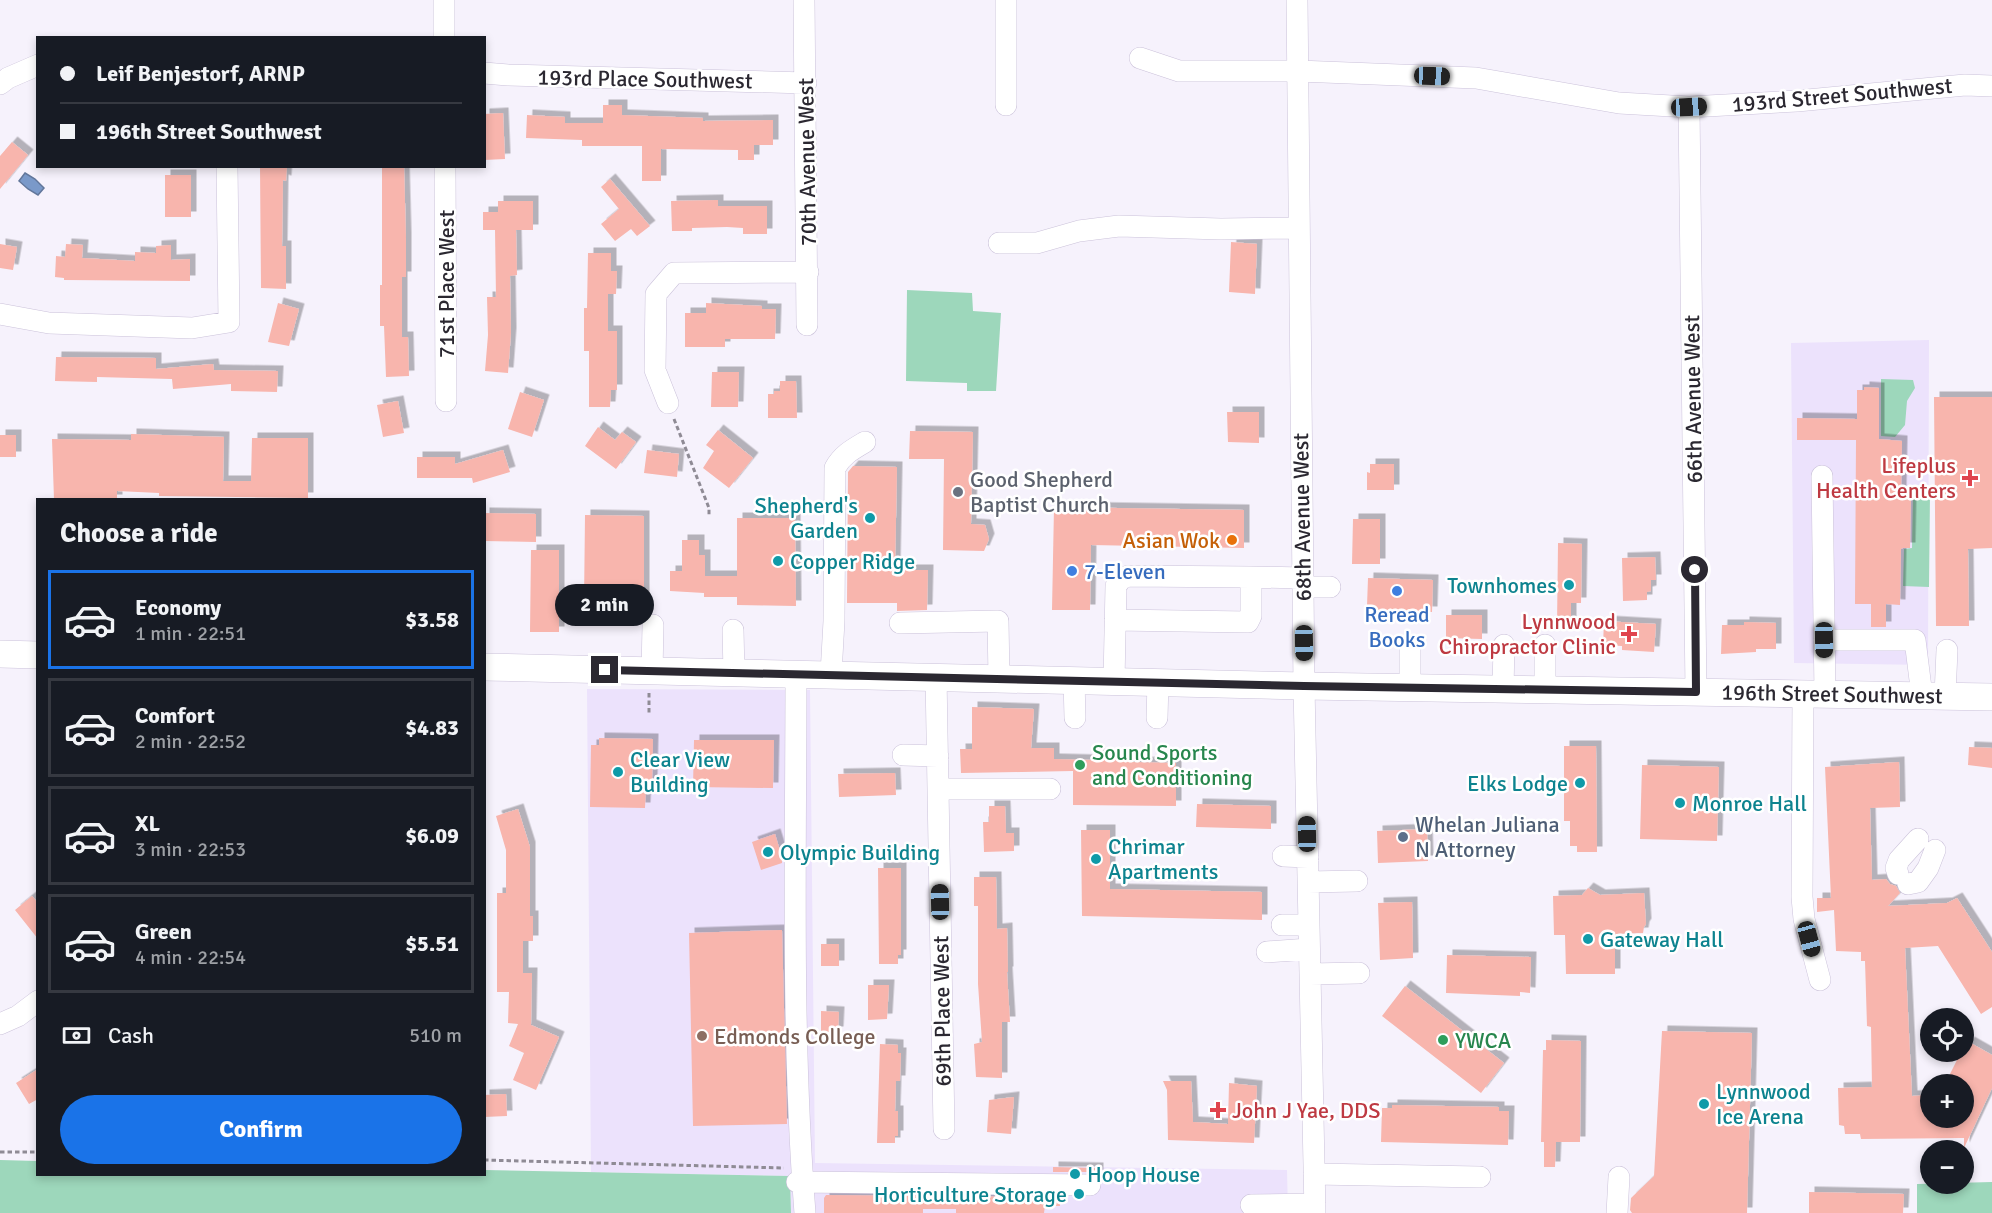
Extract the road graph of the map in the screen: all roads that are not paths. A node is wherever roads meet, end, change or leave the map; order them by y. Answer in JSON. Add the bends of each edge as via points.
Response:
{"nodes":[{"id":1,"x":444,"y":0,"type":"edge"},
{"id":2,"x":804,"y":0,"type":"edge"},
{"id":3,"x":1006,"y":0,"type":"edge"},
{"id":4,"x":1297,"y":0,"type":"edge"},
{"id":5,"x":444,"y":36,"type":"edge"},
{"id":6,"x":1140,"y":58,"type":"dead end"},
{"id":7,"x":36,"y":66,"type":"edge"},
{"id":8,"x":1298,"y":71,"type":"junction"},
{"id":9,"x":486,"y":73,"type":"edge"},
{"id":10,"x":806,"y":83,"type":"junction"},
{"id":11,"x":0,"y":84,"type":"edge"},
{"id":12,"x":1992,"y":86,"type":"edge"},
{"id":13,"x":1006,"y":105,"type":"dead end"},
{"id":14,"x":1689,"y":107,"type":"junction"},
{"id":15,"x":227,"y":168,"type":"edge"},
{"id":16,"x":445,"y":168,"type":"edge"},
{"id":17,"x":1299,"y":228,"type":"junction"},
{"id":18,"x":999,"y":243,"type":"dead end"},
{"id":19,"x":808,"y":272,"type":"junction"},
{"id":20,"x":0,"y":314,"type":"edge"},
{"id":21,"x":807,"y":325,"type":"dead end"},
{"id":22,"x":446,"y":401,"type":"dead end"},
{"id":23,"x":668,"y":403,"type":"road end"},
{"id":24,"x":865,"y":442,"type":"dead end"},
{"id":25,"x":1822,"y":476,"type":"dead end"},
{"id":26,"x":1251,"y":577,"type":"junction"},
{"id":27,"x":1303,"y":582,"type":"junction"},
{"id":28,"x":1330,"y":587,"type":"dead end"},
{"id":29,"x":1115,"y":620,"type":"junction"},
{"id":30,"x":900,"y":623,"type":"dead end"},
{"id":31,"x":653,"y":625,"type":"dead end"},
{"id":32,"x":733,"y":630,"type":"dead end"},
{"id":33,"x":1824,"y":640,"type":"junction"},
{"id":34,"x":1504,"y":645,"type":"dead end"},
{"id":35,"x":1545,"y":645,"type":"dead end"},
{"id":36,"x":1410,"y":648,"type":"dead end"},
{"id":37,"x":1947,"y":650,"type":"dead end"},
{"id":38,"x":0,"y":654,"type":"edge"},
{"id":39,"x":36,"y":655,"type":"edge"},
{"id":40,"x":486,"y":667,"type":"edge"},
{"id":41,"x":734,"y":673,"type":"junction"},
{"id":42,"x":796,"y":673,"type":"junction"},
{"id":43,"x":831,"y":674,"type":"junction"},
{"id":44,"x":936,"y":676,"type":"junction"},
{"id":45,"x":650,"y":678,"type":"junction"},
{"id":46,"x":999,"y":678,"type":"junction"},
{"id":47,"x":1074,"y":680,"type":"junction"},
{"id":48,"x":1114,"y":681,"type":"junction"},
{"id":49,"x":1158,"y":682,"type":"junction"},
{"id":50,"x":1304,"y":686,"type":"junction"},
{"id":51,"x":1410,"y":688,"type":"junction"},
{"id":52,"x":1503,"y":689,"type":"junction"},
{"id":53,"x":1545,"y":690,"type":"junction"},
{"id":54,"x":1696,"y":692,"type":"junction"},
{"id":55,"x":1814,"y":694,"type":"junction"},
{"id":56,"x":1934,"y":696,"type":"junction"},
{"id":57,"x":1992,"y":697,"type":"edge"},
{"id":58,"x":1075,"y":718,"type":"dead end"},
{"id":59,"x":1157,"y":718,"type":"dead end"},
{"id":60,"x":903,"y":755,"type":"dead end"},
{"id":61,"x":938,"y":756,"type":"junction"},
{"id":62,"x":938,"y":789,"type":"junction"},
{"id":63,"x":1050,"y":789,"type":"dead end"},
{"id":64,"x":1927,"y":845,"type":"dead end"},
{"id":65,"x":1283,"y":856,"type":"dead end"},
{"id":66,"x":1308,"y":857,"type":"junction"},
{"id":67,"x":1903,"y":879,"type":"dead end"},
{"id":68,"x":1357,"y":881,"type":"dead end"},
{"id":69,"x":1308,"y":882,"type":"junction"},
{"id":70,"x":1282,"y":925,"type":"dead end"},
{"id":71,"x":1309,"y":925,"type":"junction"},
{"id":72,"x":1310,"y":949,"type":"junction"},
{"id":73,"x":1267,"y":952,"type":"dead end"},
{"id":74,"x":1359,"y":973,"type":"dead end"},
{"id":75,"x":1310,"y":974,"type":"junction"},
{"id":76,"x":1820,"y":980,"type":"dead end"},
{"id":77,"x":36,"y":1002,"type":"edge"},
{"id":78,"x":1,"y":1019,"type":"edge"},
{"id":79,"x":944,"y":1129,"type":"dead end"},
{"id":80,"x":1314,"y":1174,"type":"junction"},
{"id":81,"x":1480,"y":1177,"type":"dead end"},
{"id":82,"x":1619,"y":1177,"type":"dead end"},
{"id":83,"x":800,"y":1182,"type":"junction"},
{"id":84,"x":1090,"y":1185,"type":"dead end"},
{"id":85,"x":1251,"y":1205,"type":"dead end"},
{"id":86,"x":1315,"y":1209,"type":"edge"},
{"id":87,"x":805,"y":1213,"type":"edge"},
{"id":88,"x":1617,"y":1213,"type":"edge"}],
"edges":[{"from":1,"to":5,"type":"street"},
{"from":2,"to":10,"type":"street","name":"70th Avenue West"},
{"from":3,"to":13,"type":"street"},
{"from":4,"to":8,"type":"street","name":"68th Avenue West"},
{"from":6,"to":8,"type":"street","name":"193rd Street Southwest","via":[[1179,71]]},
{"from":7,"to":11,"type":"street"},
{"from":8,"to":14,"type":"street","name":"193rd Street Southwest","via":[[1476,78],[1619,103]]},
{"from":8,"to":17,"type":"street","name":"68th Avenue West"},
{"from":9,"to":10,"type":"street","name":"193rd Place Southwest"},
{"from":10,"to":19,"type":"street","name":"70th Avenue West"},
{"from":12,"to":14,"type":"street","name":"193rd Street Southwest"},
{"from":14,"to":54,"type":"street","name":"66th Avenue West"},
{"from":15,"to":20,"type":"street","via":[[229,322],[192,328],[49,323]]},
{"from":16,"to":22,"type":"street","name":"71st Place West"},
{"from":17,"to":18,"type":"street","via":[[1119,226],[1078,231],[1037,243]]},
{"from":17,"to":27,"type":"street","name":"68th Avenue West"},
{"from":19,"to":21,"type":"street","name":"70th Avenue West"},
{"from":19,"to":23,"type":"street","via":[[674,273],[656,294],[655,370]]},
{"from":24,"to":43,"type":"street","via":[[839,460],[835,468]]},
{"from":25,"to":33,"type":"street"},
{"from":26,"to":27,"type":"street"},
{"from":26,"to":29,"type":"street","via":[[1128,576],[1116,586]]},
{"from":26,"to":29,"type":"street","via":[[1248,622]]},
{"from":27,"to":28,"type":"street"},
{"from":27,"to":50,"type":"street","name":"68th Avenue West"},
{"from":29,"to":48,"type":"street"},
{"from":30,"to":46,"type":"street","via":[[998,621]]},
{"from":31,"to":45,"type":"street"},
{"from":32,"to":41,"type":"street"},
{"from":33,"to":55,"type":"street"},
{"from":33,"to":56,"type":"street","via":[[1915,640]]},
{"from":34,"to":52,"type":"street"},
{"from":35,"to":53,"type":"street"},
{"from":36,"to":51,"type":"street"},
{"from":37,"to":56,"type":"street"},
{"from":38,"to":39,"type":"main road"},
{"from":40,"to":45,"type":"main road","name":"196th Street Southwest"},
{"from":41,"to":42,"type":"main road","name":"196th Street Southwest"},
{"from":41,"to":45,"type":"main road","name":"196th Street Southwest"},
{"from":42,"to":43,"type":"main road","name":"196th Street Southwest"},
{"from":42,"to":83,"type":"street"},
{"from":43,"to":44,"type":"main road","name":"196th Street Southwest"},
{"from":44,"to":46,"type":"main road","name":"196th Street Southwest"},
{"from":44,"to":61,"type":"street","name":"69th Place West"},
{"from":46,"to":47,"type":"main road","name":"196th Street Southwest"},
{"from":47,"to":48,"type":"main road","name":"196th Street Southwest"},
{"from":47,"to":58,"type":"street"},
{"from":48,"to":49,"type":"main road","name":"196th Street Southwest"},
{"from":49,"to":50,"type":"main road","name":"196th Street Southwest"},
{"from":49,"to":59,"type":"street"},
{"from":50,"to":51,"type":"main road","name":"196th Street Southwest"},
{"from":50,"to":66,"type":"street","name":"68th Avenue West"},
{"from":51,"to":52,"type":"main road","name":"196th Street Southwest"},
{"from":52,"to":53,"type":"main road","name":"196th Street Southwest"},
{"from":53,"to":54,"type":"main road","name":"196th Street Southwest"},
{"from":54,"to":55,"type":"main road","name":"196th Street Southwest"},
{"from":55,"to":56,"type":"main road","name":"196th Street Southwest"},
{"from":55,"to":76,"type":"street","via":[[1802,897]]},
{"from":56,"to":57,"type":"main road","name":"196th Street Southwest"},
{"from":60,"to":61,"type":"street"},
{"from":61,"to":62,"type":"street","name":"69th Place West"},
{"from":62,"to":63,"type":"street"},
{"from":62,"to":79,"type":"street","name":"69th Place West"},
{"from":64,"to":67,"type":"street","via":[[1928,868],[1918,882]]},
{"from":65,"to":66,"type":"street"},
{"from":66,"to":69,"type":"street","name":"68th Avenue West"},
{"from":68,"to":69,"type":"street"},
{"from":69,"to":71,"type":"street","name":"68th Avenue West"},
{"from":70,"to":71,"type":"street"},
{"from":71,"to":72,"type":"street","name":"68th Avenue West"},
{"from":72,"to":73,"type":"street"},
{"from":72,"to":75,"type":"street","name":"68th Avenue West"},
{"from":74,"to":75,"type":"street"},
{"from":75,"to":80,"type":"street","name":"68th Avenue West"},
{"from":77,"to":78,"type":"street","via":[[18,1016]]},
{"from":80,"to":81,"type":"street"},
{"from":80,"to":86,"type":"street","name":"68th Avenue West"},
{"from":82,"to":88,"type":"street"},
{"from":83,"to":84,"type":"street"},
{"from":83,"to":87,"type":"street"},
{"from":85,"to":86,"type":"street"}]}
